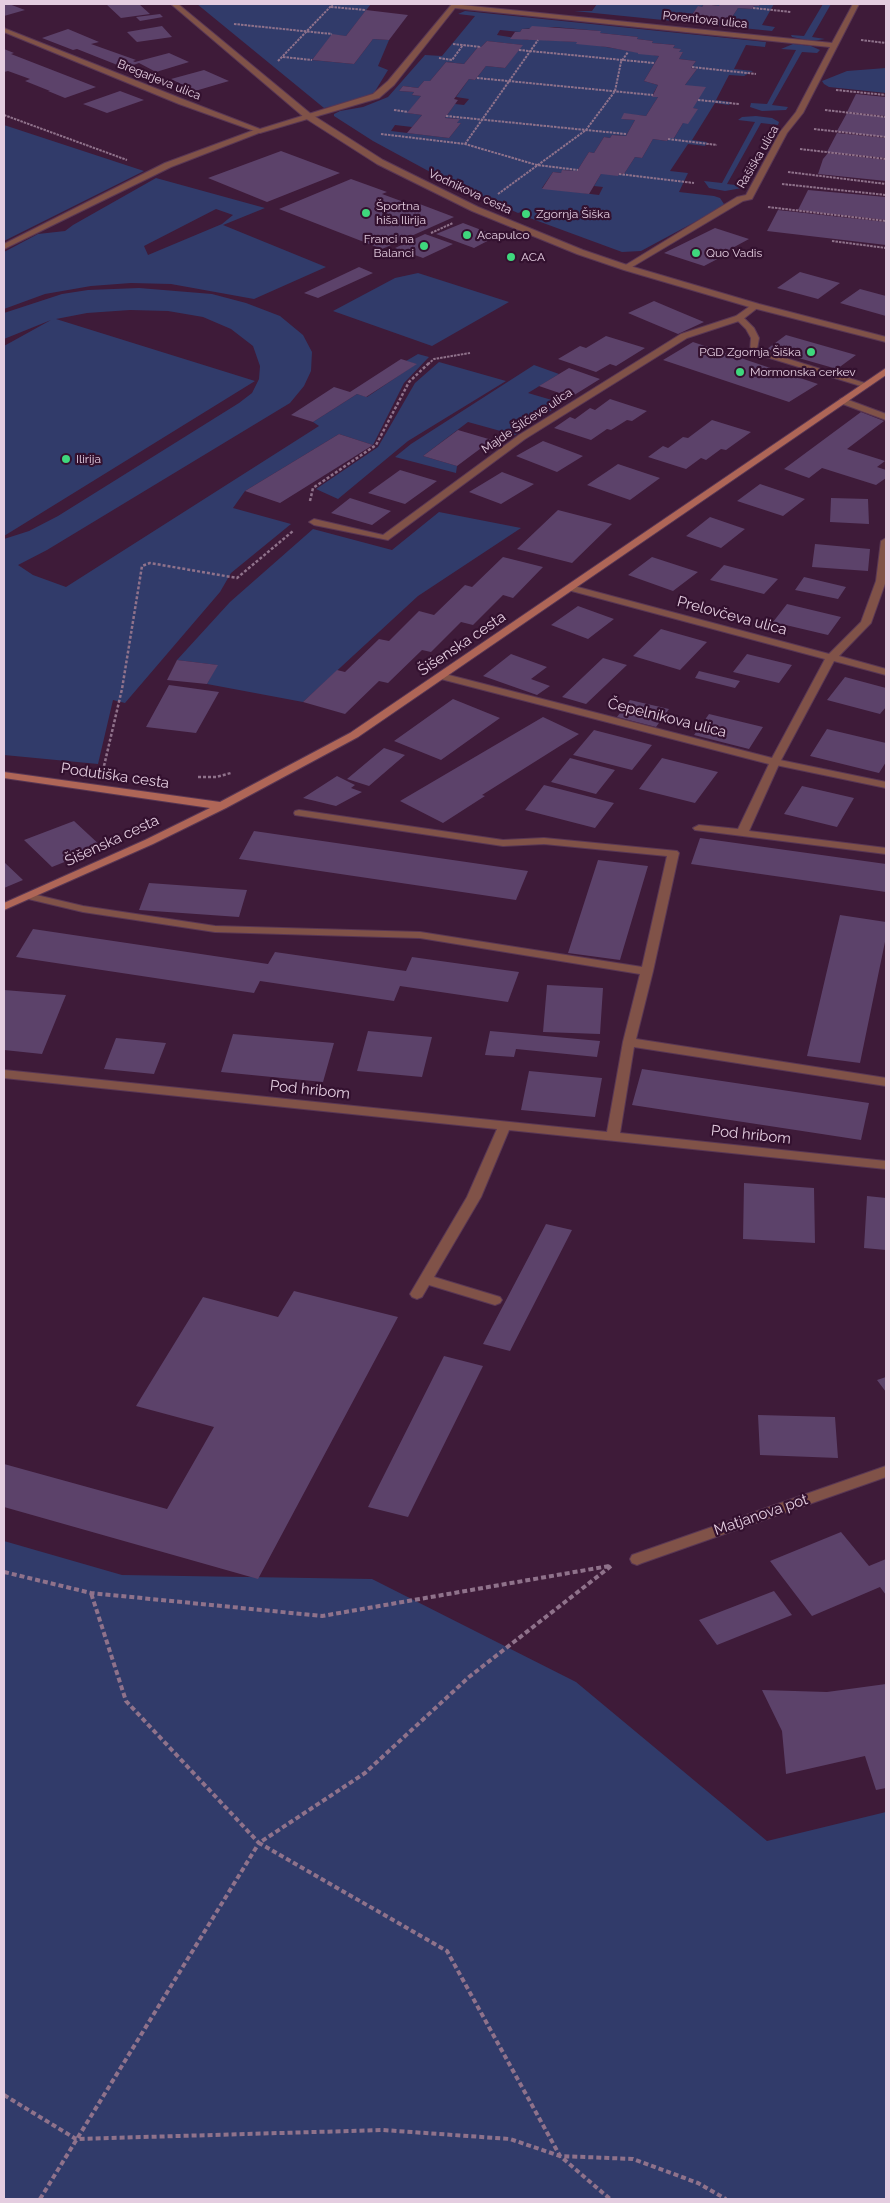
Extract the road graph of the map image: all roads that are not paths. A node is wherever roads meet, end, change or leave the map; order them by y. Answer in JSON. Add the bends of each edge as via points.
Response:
{"nodes":[{"id":1,"x":174,"y":4,"type":"edge"},
{"id":2,"x":856,"y":4,"type":"edge"},
{"id":3,"x":454,"y":5,"type":"edge"},
{"id":4,"x":4,"y":30,"type":"edge"},
{"id":5,"x":834,"y":45,"type":"junction"},
{"id":6,"x":308,"y":116,"type":"junction"},
{"id":7,"x":260,"y":131,"type":"junction"},
{"id":8,"x":4,"y":247,"type":"edge"},
{"id":9,"x":627,"y":268,"type":"junction"},
{"id":10,"x":756,"y":306,"type":"junction"},
{"id":11,"x":739,"y":318,"type":"junction"},
{"id":12,"x":886,"y":340,"type":"edge"},
{"id":13,"x":886,"y":371,"type":"edge"},
{"id":14,"x":867,"y":385,"type":"junction"},
{"id":15,"x":843,"y":401,"type":"junction"},
{"id":16,"x":886,"y":417,"type":"edge"},
{"id":17,"x":314,"y":522,"type":"dead end"},
{"id":18,"x":886,"y":541,"type":"edge"},
{"id":19,"x":571,"y":588,"type":"junction"},
{"id":20,"x":831,"y":658,"type":"junction"},
{"id":21,"x":886,"y":672,"type":"edge"},
{"id":22,"x":441,"y":676,"type":"junction"},
{"id":23,"x":775,"y":762,"type":"junction"},
{"id":24,"x":4,"y":775,"type":"edge"},
{"id":25,"x":886,"y":785,"type":"edge"},
{"id":26,"x":222,"y":806,"type":"junction"},
{"id":27,"x":299,"y":813,"type":"dead end"},
{"id":28,"x":699,"y":828,"type":"dead end"},
{"id":29,"x":742,"y":833,"type":"junction"},
{"id":30,"x":886,"y":851,"type":"edge"},
{"id":31,"x":28,"y":896,"type":"junction"},
{"id":32,"x":4,"y":907,"type":"edge"},
{"id":33,"x":647,"y":971,"type":"junction"},
{"id":34,"x":629,"y":1042,"type":"junction"},
{"id":35,"x":4,"y":1074,"type":"edge"},
{"id":36,"x":886,"y":1082,"type":"edge"},
{"id":37,"x":505,"y":1126,"type":"junction"},
{"id":38,"x":613,"y":1137,"type":"junction"},
{"id":39,"x":886,"y":1165,"type":"edge"},
{"id":40,"x":425,"y":1279,"type":"junction"},
{"id":41,"x":417,"y":1294,"type":"dead end"},
{"id":42,"x":495,"y":1300,"type":"dead end"},
{"id":43,"x":886,"y":1471,"type":"edge"},
{"id":44,"x":636,"y":1559,"type":"road end"}],
"edges":[{"from":1,"to":6,"type":"street","name":"Vodnikova cesta"},
{"from":2,"to":5,"type":"street","name":"Rašiška ulica"},
{"from":3,"to":5,"type":"street","name":"Porentova ulica"},
{"from":3,"to":6,"type":"street","via":[[376,96]]},
{"from":4,"to":7,"type":"street","name":"Bregarjeva ulica"},
{"from":5,"to":9,"type":"street","name":"Rašiška ulica","via":[[802,108],[749,197],[740,199]]},
{"from":6,"to":7,"type":"street"},
{"from":6,"to":9,"type":"street","name":"Vodnikova cesta","via":[[380,162],[475,209]]},
{"from":7,"to":8,"type":"street","via":[[156,171]]},
{"from":9,"to":10,"type":"street","name":"Vodnikova cesta"},
{"from":10,"to":11,"type":"street","name":"Majde Šilčeve ulica"},
{"from":10,"to":12,"type":"street","name":"Vodnikova cesta"},
{"from":11,"to":14,"type":"street","via":[[755,338],[753,350]]},
{"from":11,"to":17,"type":"street","name":"Majde Šilčeve ulica","via":[[684,336],[522,437],[385,538]]},
{"from":13,"to":14,"type":"main road","name":"Šišenska cesta"},
{"from":14,"to":15,"type":"main road","name":"Šišenska cesta"},
{"from":15,"to":16,"type":"street"},
{"from":15,"to":19,"type":"main road","name":"Šišenska cesta"},
{"from":18,"to":20,"type":"street","via":[[881,581],[866,623]]},
{"from":19,"to":20,"type":"street","name":"Prelovčeva ulica"},
{"from":19,"to":22,"type":"main road","name":"Šišenska cesta"},
{"from":20,"to":21,"type":"street","name":"Prelovčeva ulica"},
{"from":20,"to":23,"type":"street"},
{"from":22,"to":23,"type":"street","name":"Čepelnikova ulica"},
{"from":22,"to":26,"type":"main road","name":"Šišenska cesta","via":[[354,735]]},
{"from":23,"to":25,"type":"street","name":"Čepelnikova ulica"},
{"from":23,"to":29,"type":"street"},
{"from":24,"to":26,"type":"main road","name":"Podutiška cesta"},
{"from":26,"to":31,"type":"main road","name":"Šišenska cesta"},
{"from":27,"to":33,"type":"street","via":[[503,844],[544,841],[673,853]]},
{"from":28,"to":29,"type":"street"},
{"from":29,"to":30,"type":"street"},
{"from":31,"to":32,"type":"main road","name":"Šišenska cesta"},
{"from":31,"to":33,"type":"street","via":[[83,909],[215,929],[420,936]]},
{"from":33,"to":34,"type":"street"},
{"from":34,"to":36,"type":"street"},
{"from":34,"to":38,"type":"street"},
{"from":35,"to":37,"type":"street","name":"Pod hribom"},
{"from":37,"to":38,"type":"street","name":"Pod hribom"},
{"from":37,"to":40,"type":"street","via":[[474,1197]]},
{"from":38,"to":39,"type":"street","name":"Pod hribom"},
{"from":40,"to":41,"type":"street"},
{"from":40,"to":42,"type":"street"},
{"from":43,"to":44,"type":"street","name":"Matjanova pot"}]}
